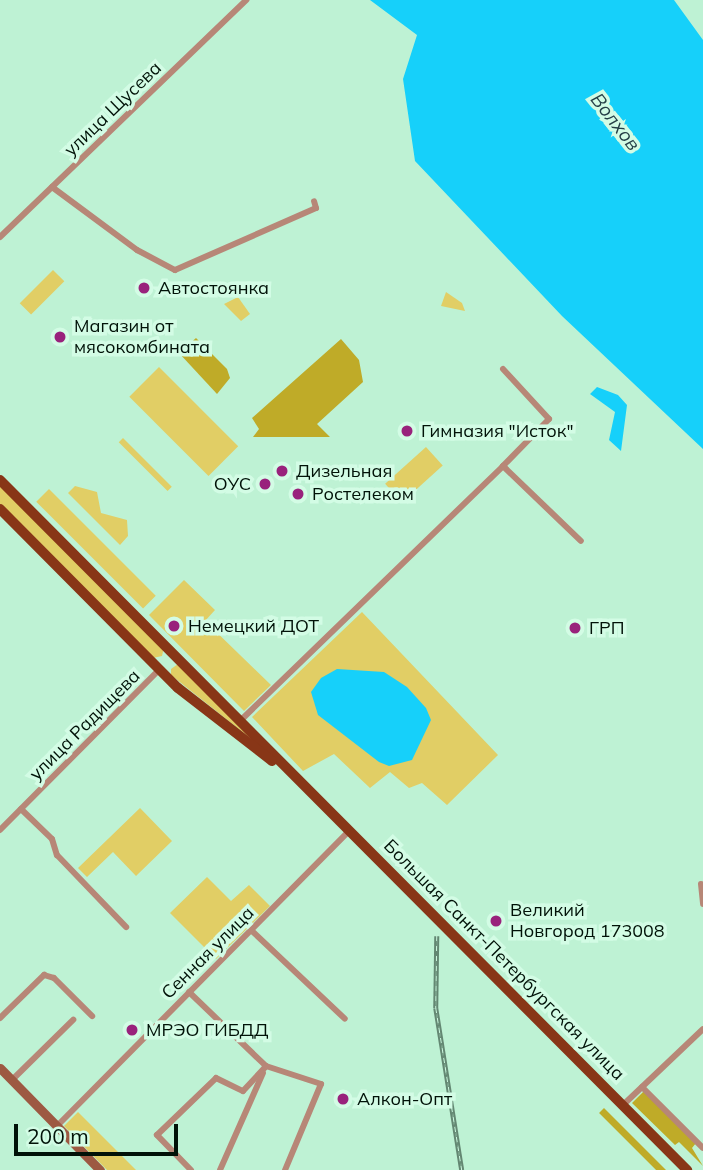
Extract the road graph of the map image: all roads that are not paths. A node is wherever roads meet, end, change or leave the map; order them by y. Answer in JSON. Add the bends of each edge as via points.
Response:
{"nodes":[{"id":1,"x":246,"y":0,"type":"edge"},
{"id":2,"x":51,"y":187,"type":"junction"},
{"id":3,"x":314,"y":201,"type":"dead end"},
{"id":4,"x":0,"y":237,"type":"edge"},
{"id":5,"x":503,"y":369,"type":"dead end"},
{"id":6,"x":503,"y":466,"type":"junction"},
{"id":7,"x":0,"y":480,"type":"edge"},
{"id":8,"x":0,"y":509,"type":"edge"},
{"id":9,"x":581,"y":541,"type":"dead end"},
{"id":10,"x":175,"y":655,"type":"junction"},
{"id":11,"x":160,"y":669,"type":"junction"},
{"id":12,"x":240,"y":721,"type":"junction"},
{"id":13,"x":294,"y":777,"type":"junction"},
{"id":14,"x":21,"y":809,"type":"junction"},
{"id":15,"x":0,"y":830,"type":"edge"},
{"id":16,"x":350,"y":830,"type":"junction"},
{"id":17,"x":701,"y":884,"type":"dead end"},
{"id":18,"x":703,"y":904,"type":"edge"},
{"id":19,"x":126,"y":927,"type":"dead end"},
{"id":20,"x":251,"y":930,"type":"junction"},
{"id":21,"x":189,"y":992,"type":"junction"},
{"id":22,"x":92,"y":1016,"type":"dead end"},
{"id":23,"x":0,"y":1018,"type":"edge"},
{"id":24,"x":345,"y":1019,"type":"dead end"},
{"id":25,"x":73,"y":1020,"type":"dead end"},
{"id":26,"x":703,"y":1030,"type":"edge"},
{"id":27,"x":266,"y":1066,"type":"junction"},
{"id":28,"x":0,"y":1068,"type":"edge"},
{"id":29,"x":12,"y":1080,"type":"junction"},
{"id":30,"x":642,"y":1087,"type":"junction"},
{"id":31,"x":622,"y":1105,"type":"junction"},
{"id":32,"x":57,"y":1126,"type":"junction"},
{"id":33,"x":703,"y":1148,"type":"edge"},
{"id":34,"x":100,"y":1170,"type":"edge"},
{"id":35,"x":191,"y":1170,"type":"edge"},
{"id":36,"x":220,"y":1170,"type":"edge"},
{"id":37,"x":285,"y":1170,"type":"edge"},
{"id":38,"x":687,"y":1170,"type":"edge"}],
"edges":[{"from":1,"to":2,"type":"street","name":"улица Щусева"},
{"from":2,"to":3,"type":"street","via":[[139,251],[175,270],[316,208]]},
{"from":2,"to":4,"type":"street","name":"улица Щусева"},
{"from":5,"to":6,"type":"street","via":[[549,419]]},
{"from":6,"to":9,"type":"street"},
{"from":6,"to":12,"type":"street"},
{"from":7,"to":10,"type":"main road","name":"Большая Санкт-Петербургская улица"},
{"from":8,"to":11,"type":"main road","name":"Большая Санкт-Петербургская улица"},
{"from":10,"to":11,"type":"main road"},
{"from":10,"to":12,"type":"main road","name":"Большая Санкт-Петербургская улица"},
{"from":11,"to":13,"type":"main road","name":"Большая Санкт-Петербургская улица"},
{"from":11,"to":14,"type":"street","name":"улица Радищева"},
{"from":12,"to":13,"type":"main road","name":"Большая Санкт-Петербургская улица"},
{"from":13,"to":16,"type":"main road","name":"Большая Санкт-Петербургская улица"},
{"from":14,"to":15,"type":"street","name":"улица Радищева"},
{"from":14,"to":19,"type":"street","via":[[52,839],[57,855]]},
{"from":16,"to":20,"type":"street","name":"Сенная улица"},
{"from":16,"to":31,"type":"main road","name":"Большая Санкт-Петербургская улица"},
{"from":17,"to":18,"type":"street"},
{"from":20,"to":21,"type":"street","name":"Сенная улица"},
{"from":20,"to":24,"type":"street"},
{"from":21,"to":27,"type":"street"},
{"from":21,"to":32,"type":"street","name":"Сенная улица"},
{"from":22,"to":23,"type":"street","via":[[54,978],[44,975]]},
{"from":25,"to":29,"type":"street"},
{"from":26,"to":30,"type":"street"},
{"from":27,"to":35,"type":"street","via":[[243,1091],[216,1078],[156,1135]]},
{"from":27,"to":36,"type":"street"},
{"from":27,"to":37,"type":"street","via":[[321,1084]]},
{"from":28,"to":29,"type":"main road"},
{"from":29,"to":32,"type":"main road"},
{"from":30,"to":31,"type":"street"},
{"from":30,"to":33,"type":"street"},
{"from":31,"to":38,"type":"main road","name":"Большая Санкт-Петербургская улица"},
{"from":32,"to":34,"type":"main road"}]}
